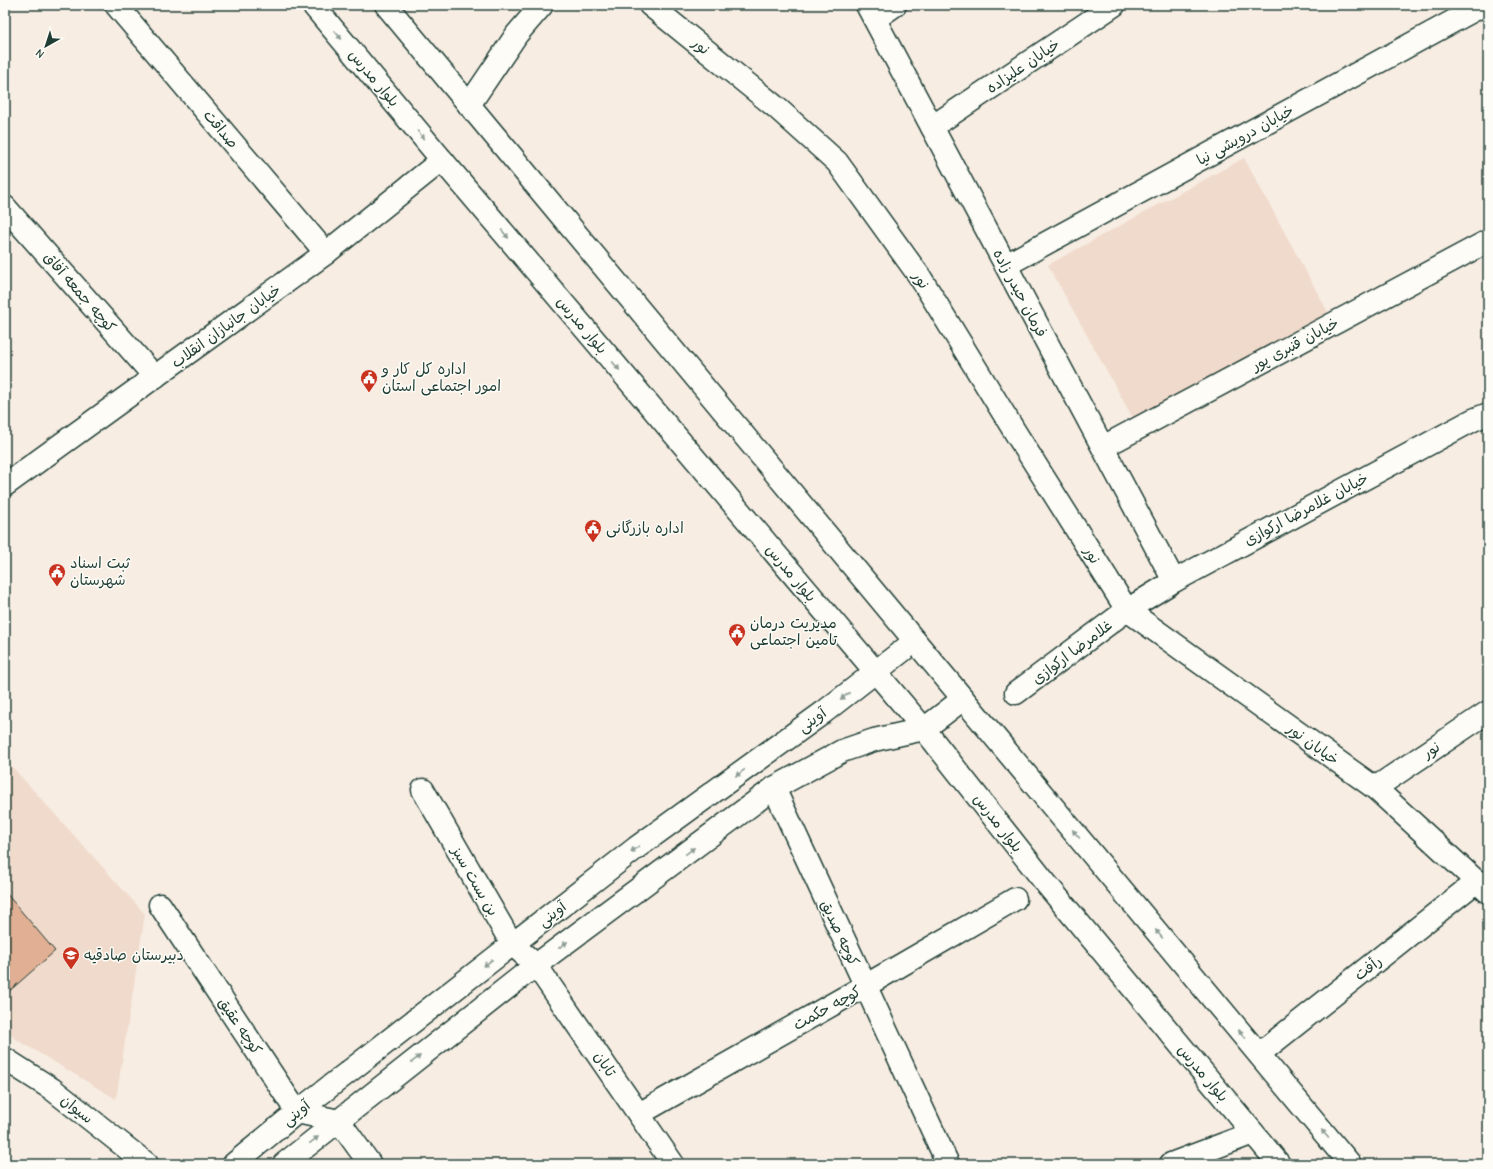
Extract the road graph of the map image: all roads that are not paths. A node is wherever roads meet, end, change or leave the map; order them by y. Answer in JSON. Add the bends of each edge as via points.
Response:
{"nodes":[{"id":1,"x":116,"y":5,"type":"edge"},
{"id":2,"x":313,"y":5,"type":"edge"},
{"id":3,"x":386,"y":5,"type":"edge"},
{"id":4,"x":542,"y":5,"type":"edge"},
{"id":5,"x":650,"y":5,"type":"edge"},
{"id":6,"x":895,"y":5,"type":"edge"},
{"id":7,"x":1114,"y":5,"type":"edge"},
{"id":8,"x":1483,"y":5,"type":"edge"},
{"id":9,"x":871,"y":12,"type":"edge"},
{"id":10,"x":469,"y":105,"type":"junction"},
{"id":11,"x":932,"y":128,"type":"junction"},
{"id":12,"x":442,"y":160,"type":"junction"},
{"id":13,"x":5,"y":207,"type":"edge"},
{"id":14,"x":1488,"y":241,"type":"edge"},
{"id":15,"x":326,"y":253,"type":"junction"},
{"id":16,"x":1006,"y":265,"type":"junction"},
{"id":17,"x":155,"y":378,"type":"junction"},
{"id":18,"x":1488,"y":414,"type":"edge"},
{"id":19,"x":1103,"y":446,"type":"junction"},
{"id":20,"x":5,"y":485,"type":"edge"},
{"id":21,"x":1174,"y":580,"type":"junction"},
{"id":22,"x":1127,"y":610,"type":"junction"},
{"id":23,"x":915,"y":641,"type":"junction"},
{"id":24,"x":876,"y":673,"type":"junction"},
{"id":25,"x":1016,"y":693,"type":"dead end"},
{"id":26,"x":963,"y":699,"type":"junction"},
{"id":27,"x":1488,"y":712,"type":"edge"},
{"id":28,"x":924,"y":729,"type":"junction"},
{"id":29,"x":774,"y":788,"type":"junction"},
{"id":30,"x":1375,"y":788,"type":"junction"},
{"id":31,"x":423,"y":790,"type":"dead end"},
{"id":32,"x":1482,"y":887,"type":"edge"},
{"id":33,"x":1015,"y":899,"type":"dead end"},
{"id":34,"x":160,"y":905,"type":"dead end"},
{"id":35,"x":512,"y":944,"type":"junction"},
{"id":36,"x":536,"y":965,"type":"junction"},
{"id":37,"x":865,"y":986,"type":"junction"},
{"id":38,"x":1259,"y":1054,"type":"junction"},
{"id":39,"x":5,"y":1059,"type":"edge"},
{"id":40,"x":297,"y":1112,"type":"junction"},
{"id":41,"x":639,"y":1114,"type":"junction"},
{"id":42,"x":339,"y":1121,"type":"junction"},
{"id":43,"x":1253,"y":1133,"type":"junction"},
{"id":44,"x":147,"y":1164,"type":"edge"},
{"id":45,"x":234,"y":1164,"type":"edge"},
{"id":46,"x":284,"y":1164,"type":"edge"},
{"id":47,"x":370,"y":1164,"type":"edge"},
{"id":48,"x":673,"y":1164,"type":"edge"},
{"id":49,"x":948,"y":1164,"type":"edge"},
{"id":50,"x":1171,"y":1164,"type":"edge"},
{"id":51,"x":1279,"y":1164,"type":"edge"},
{"id":52,"x":1350,"y":1164,"type":"edge"}],
"edges":[{"from":1,"to":15,"type":"street","name":"صداقت"},
{"from":2,"to":12,"type":"street","name":"بلوار مدرس","one_way":true},
{"from":3,"to":10,"type":"street"},
{"from":4,"to":10,"type":"street","via":[[517,34]]},
{"from":5,"to":22,"type":"street","name":"نور","via":[[777,108],[837,162],[920,277]]},
{"from":6,"to":9,"type":"street"},
{"from":7,"to":11,"type":"street","name":"خیابان علیزاده"},
{"from":8,"to":16,"type":"street","name":"خیابان درویشی نیا"},
{"from":9,"to":11,"type":"street","name":"فرمان حیدر زاده"},
{"from":10,"to":23,"type":"street"},
{"from":11,"to":16,"type":"street","name":"فرمان حیدر زاده"},
{"from":12,"to":15,"type":"street","name":"خیابان جانبازان انقلاب"},
{"from":12,"to":24,"type":"street","name":"بلوار مدرس","one_way":true},
{"from":13,"to":17,"type":"street","name":"کوچه جمعه آفاق"},
{"from":14,"to":19,"type":"street","name":"خیابان قنبری پور"},
{"from":15,"to":17,"type":"street","name":"خیابان جانبازان انقلاب"},
{"from":16,"to":19,"type":"street","name":"فرمان حیدر زاده"},
{"from":17,"to":20,"type":"street","name":"خیابان جانبازان انقلاب"},
{"from":18,"to":21,"type":"street","name":"خیابان غلامرضا ارکوازی","via":[[1472,420]]},
{"from":19,"to":21,"type":"street","name":"فرمان حیدر زاده"},
{"from":21,"to":22,"type":"street","name":"خیابان غلامرضا ارکوازی"},
{"from":22,"to":25,"type":"street","name":"غلامرضا ارکوازی"},
{"from":22,"to":30,"type":"street","name":"خیابان نور"},
{"from":23,"to":24,"type":"street","name":"آوینی"},
{"from":23,"to":26,"type":"street"},
{"from":24,"to":28,"type":"street","name":"بلوار مدرس"},
{"from":24,"to":35,"type":"street","name":"آوینی","one_way":true,"via":[[636,848]]},
{"from":26,"to":28,"type":"street"},
{"from":38,"to":26,"type":"street","one_way":true},
{"from":27,"to":30,"type":"street","name":"نور"},
{"from":28,"to":29,"type":"street","name":"آوینی","via":[[874,740],[842,751]]},
{"from":28,"to":43,"type":"street","name":"بلوار مدرس","via":[[1044,881]]},
{"from":36,"to":29,"type":"street","name":"آوینی","one_way":true},
{"from":29,"to":37,"type":"street","name":"کوچه صدیق"},
{"from":30,"to":32,"type":"street","name":"خیابان نور"},
{"from":31,"to":35,"type":"street","name":"بن بست سبز"},
{"from":32,"to":38,"type":"street","name":"رأفت"},
{"from":33,"to":37,"type":"street","name":"کوچه حکمت"},
{"from":34,"to":40,"type":"street","name":"کوچه عقیق"},
{"from":35,"to":36,"type":"street","name":"بن بست سبز"},
{"from":35,"to":40,"type":"street","name":"آوینی","one_way":true},
{"from":36,"to":41,"type":"street","name":"تابان"},
{"from":42,"to":36,"type":"street","name":"آوینی","one_way":true},
{"from":37,"to":41,"type":"street","name":"کوچه حکمت"},
{"from":37,"to":49,"type":"street","name":"کوچه صدیق"},
{"from":52,"to":38,"type":"street","one_way":true},
{"from":39,"to":44,"type":"street","name":"سیوان","via":[[52,1089]]},
{"from":40,"to":42,"type":"street"},
{"from":40,"to":45,"type":"street","name":"آوینی"},
{"from":41,"to":48,"type":"street","name":"تابان"},
{"from":46,"to":42,"type":"street","name":"آوینی","one_way":true},
{"from":42,"to":47,"type":"street"},
{"from":43,"to":50,"type":"street"},
{"from":43,"to":51,"type":"street","name":"بلوار مدرس"}]}
